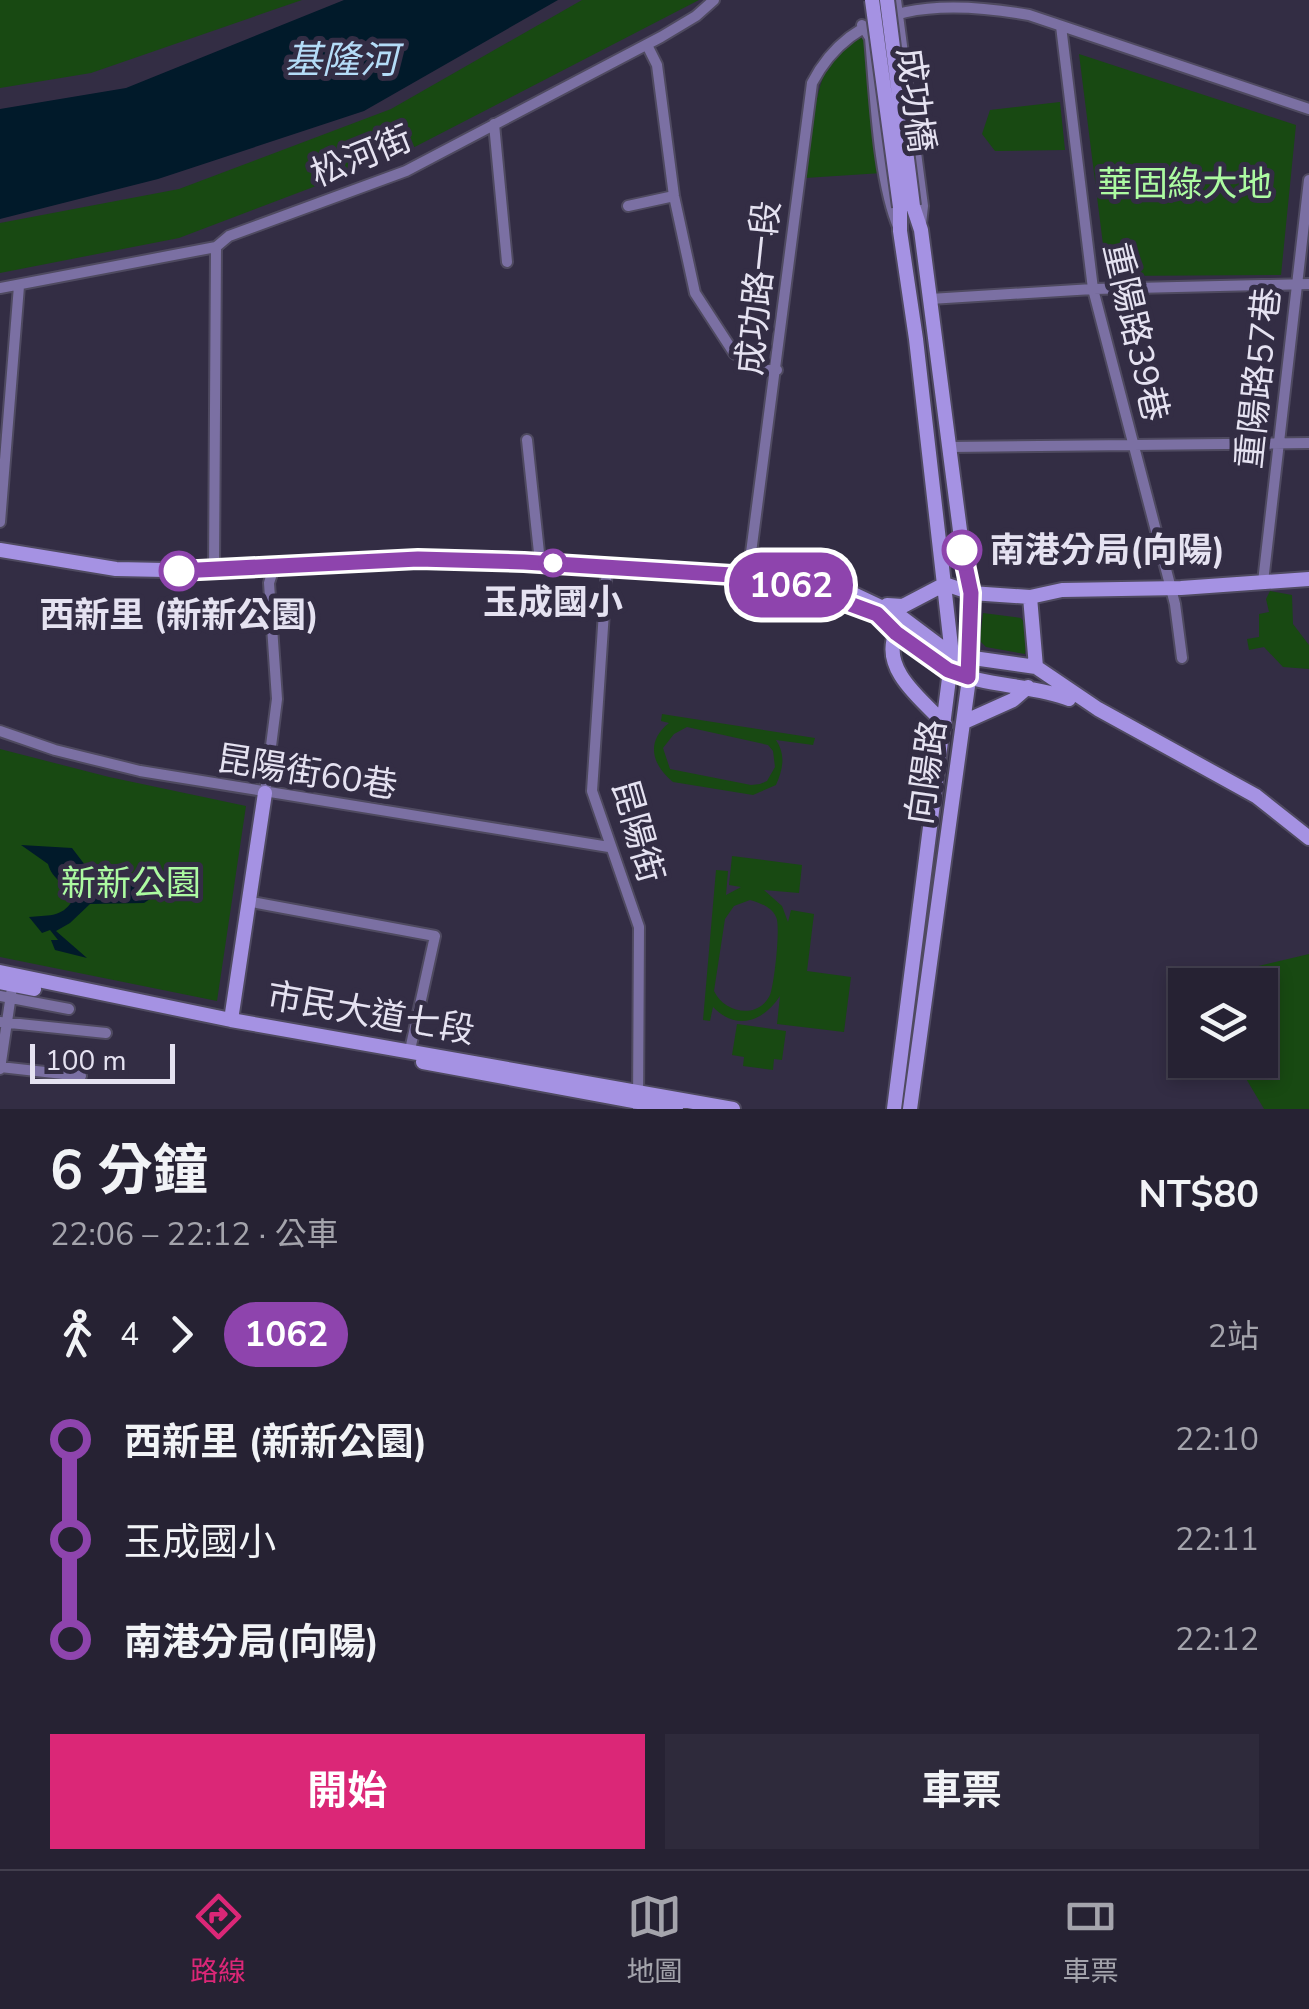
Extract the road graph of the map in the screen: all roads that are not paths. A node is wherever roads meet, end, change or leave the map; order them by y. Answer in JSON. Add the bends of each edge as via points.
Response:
{"nodes":[{"id":1,"x":714,"y":0,"type":"edge"},
{"id":2,"x":872,"y":0,"type":"edge"},
{"id":3,"x":893,"y":4,"type":"edge"},
{"id":4,"x":862,"y":25,"type":"junction"},
{"id":5,"x":1060,"y":26,"type":"junction"},
{"id":6,"x":648,"y":44,"type":"junction"},
{"id":7,"x":1309,"y":110,"type":"edge"},
{"id":8,"x":494,"y":124,"type":"junction"},
{"id":9,"x":1309,"y":180,"type":"edge"},
{"id":10,"x":674,"y":196,"type":"junction"},
{"id":11,"x":628,"y":206,"type":"dead end"},
{"id":12,"x":906,"y":206,"type":"junction"},
{"id":13,"x":921,"y":230,"type":"junction"},
{"id":14,"x":900,"y":231,"type":"junction"},
{"id":15,"x":216,"y":247,"type":"junction"},
{"id":16,"x":507,"y":262,"type":"dead end"},
{"id":17,"x":1296,"y":284,"type":"junction"},
{"id":18,"x":1309,"y":284,"type":"edge"},
{"id":19,"x":19,"y":286,"type":"junction"},
{"id":20,"x":0,"y":288,"type":"edge"},
{"id":21,"x":1093,"y":289,"type":"junction"},
{"id":22,"x":930,"y":299,"type":"junction"},
{"id":23,"x":776,"y":370,"type":"junction"},
{"id":24,"x":527,"y":440,"type":"dead end"},
{"id":25,"x":1309,"y":443,"type":"edge"},
{"id":26,"x":1279,"y":444,"type":"junction"},
{"id":27,"x":1134,"y":446,"type":"junction"},
{"id":28,"x":950,"y":448,"type":"junction"},
{"id":29,"x":0,"y":522,"type":"edge"},
{"id":30,"x":0,"y":550,"type":"edge"},
{"id":31,"x":540,"y":562,"type":"junction"},
{"id":32,"x":274,"y":567,"type":"junction"},
{"id":33,"x":607,"y":567,"type":"junction"},
{"id":34,"x":214,"y":570,"type":"junction"},
{"id":35,"x":748,"y":576,"type":"junction"},
{"id":36,"x":1309,"y":580,"type":"edge"},
{"id":37,"x":1264,"y":582,"type":"junction"},
{"id":38,"x":946,"y":584,"type":"junction"},
{"id":39,"x":1170,"y":588,"type":"junction"},
{"id":40,"x":812,"y":590,"type":"junction"},
{"id":41,"x":971,"y":593,"type":"junction"},
{"id":42,"x":1030,"y":597,"type":"junction"},
{"id":43,"x":880,"y":605,"type":"junction"},
{"id":44,"x":896,"y":633,"type":"junction"},
{"id":45,"x":972,"y":657,"type":"junction"},
{"id":46,"x":1182,"y":658,"type":"dead end"},
{"id":47,"x":950,"y":662,"type":"junction"},
{"id":48,"x":1036,"y":667,"type":"junction"},
{"id":49,"x":968,"y":677,"type":"junction"},
{"id":50,"x":1028,"y":687,"type":"junction"},
{"id":51,"x":1098,"y":710,"type":"junction"},
{"id":52,"x":964,"y":722,"type":"junction"},
{"id":53,"x":944,"y":724,"type":"junction"},
{"id":54,"x":0,"y":730,"type":"edge"},
{"id":55,"x":265,"y":794,"type":"junction"},
{"id":56,"x":1309,"y":838,"type":"edge"},
{"id":57,"x":610,"y":848,"type":"junction"},
{"id":58,"x":257,"y":903,"type":"dead end"},
{"id":59,"x":6,"y":985,"type":"edge"},
{"id":60,"x":69,"y":1009,"type":"dead end"},
{"id":61,"x":231,"y":1020,"type":"junction"},
{"id":62,"x":3,"y":1022,"type":"edge"},
{"id":63,"x":106,"y":1033,"type":"dead end"},
{"id":64,"x":410,"y":1050,"type":"junction"},
{"id":65,"x":0,"y":1068,"type":"edge"},
{"id":66,"x":80,"y":1076,"type":"dead end"},
{"id":67,"x":638,"y":1101,"type":"edge"},
{"id":68,"x":676,"y":1109,"type":"edge"},
{"id":69,"x":732,"y":1109,"type":"edge"},
{"id":70,"x":894,"y":1109,"type":"edge"},
{"id":71,"x":910,"y":1109,"type":"edge"}],
"edges":[{"from":1,"to":6,"type":"street","name":"松河街"},
{"from":2,"to":12,"type":"main road","name":"成功橋","bridge":true},
{"from":3,"to":4,"type":"street"},
{"from":3,"to":5,"type":"street","via":[[990,8]]},
{"from":3,"to":12,"type":"main road","name":"成功橋","bridge":true},
{"from":3,"to":13,"type":"street"},
{"from":4,"to":14,"type":"street","via":[[870,38]]},
{"from":4,"to":23,"type":"street","name":"成功路一段","via":[[822,62],[812,84]]},
{"from":5,"to":7,"type":"street"},
{"from":5,"to":21,"type":"street","name":"重陽路39巷"},
{"from":6,"to":8,"type":"street","name":"松河街"},
{"from":6,"to":10,"type":"street"},
{"from":8,"to":15,"type":"street","name":"松河街","via":[[406,171],[229,236]]},
{"from":8,"to":16,"type":"street"},
{"from":9,"to":17,"type":"street","name":"重陽路57巷"},
{"from":10,"to":11,"type":"street"},
{"from":10,"to":23,"type":"street","via":[[701,304],[734,353],[761,370]]},
{"from":12,"to":13,"type":"main road","name":"向陽路"},
{"from":12,"to":14,"type":"main road","name":"向陽路"},
{"from":13,"to":22,"type":"main road","name":"向陽路"},
{"from":14,"to":38,"type":"main road","name":"向陽路"},
{"from":15,"to":19,"type":"street","name":"松河街"},
{"from":15,"to":34,"type":"street"},
{"from":17,"to":18,"type":"street"},
{"from":17,"to":21,"type":"street"},
{"from":17,"to":26,"type":"street","name":"重陽路57巷"},
{"from":19,"to":20,"type":"street","name":"松河街"},
{"from":19,"to":29,"type":"street"},
{"from":21,"to":22,"type":"street"},
{"from":21,"to":27,"type":"street","name":"重陽路39巷"},
{"from":22,"to":28,"type":"main road","name":"向陽路"},
{"from":23,"to":35,"type":"street","name":"成功路一段"},
{"from":24,"to":31,"type":"street"},
{"from":25,"to":26,"type":"street"},
{"from":26,"to":27,"type":"street"},
{"from":26,"to":37,"type":"street","name":"重陽路57巷"},
{"from":27,"to":28,"type":"street"},
{"from":27,"to":39,"type":"street","name":"重陽路39巷"},
{"from":28,"to":41,"type":"main road","name":"向陽路"},
{"from":30,"to":34,"type":"main road","via":[[116,569]]},
{"from":31,"to":32,"type":"main road","via":[[418,559]]},
{"from":31,"to":33,"type":"main road"},
{"from":32,"to":34,"type":"main road"},
{"from":32,"to":55,"type":"street","via":[[269,583],[277,699]]},
{"from":33,"to":35,"type":"main road"},
{"from":33,"to":57,"type":"street","name":"昆陽街","via":[[592,780]]},
{"from":35,"to":40,"type":"main road"},
{"from":36,"to":37,"type":"main road"},
{"from":37,"to":39,"type":"main road"},
{"from":38,"to":41,"type":"main road"},
{"from":38,"to":43,"type":"main road","via":[[903,606]]},
{"from":38,"to":47,"type":"main road","name":"向陽路"},
{"from":39,"to":42,"type":"main road"},
{"from":39,"to":46,"type":"street","name":"重陽路39巷"},
{"from":40,"to":43,"type":"main road","via":[[845,590]]},
{"from":40,"to":44,"type":"main road","via":[[877,614]]},
{"from":41,"to":42,"type":"main road"},
{"from":41,"to":45,"type":"main road","name":"向陽路"},
{"from":42,"to":48,"type":"main road"},
{"from":43,"to":47,"type":"main road"},
{"from":44,"to":47,"type":"main road"},
{"from":44,"to":53,"type":"main road","via":[[896,669]]},
{"from":45,"to":47,"type":"main road"},
{"from":45,"to":48,"type":"main road"},
{"from":45,"to":49,"type":"main road","name":"向陽路"},
{"from":47,"to":49,"type":"main road"},
{"from":47,"to":53,"type":"main road","name":"向陽路"},
{"from":48,"to":51,"type":"main road"},
{"from":49,"to":50,"type":"main road"},
{"from":49,"to":52,"type":"main road","name":"向陽路"},
{"from":50,"to":51,"type":"main road"},
{"from":50,"to":52,"type":"main road"},
{"from":51,"to":56,"type":"main road","via":[[1256,796]]},
{"from":52,"to":71,"type":"main road","name":"向陽路"},
{"from":53,"to":70,"type":"main road","name":"向陽路"},
{"from":54,"to":55,"type":"street","name":"昆陽街60巷","via":[[140,771]]},
{"from":55,"to":57,"type":"street","name":"昆陽街60巷"},
{"from":55,"to":61,"type":"main road"},
{"from":57,"to":67,"type":"street","name":"昆陽街","via":[[639,927]]},
{"from":58,"to":64,"type":"street","via":[[435,936]]},
{"from":59,"to":60,"type":"street"},
{"from":59,"to":61,"type":"main road","name":"市民大道七段"},
{"from":59,"to":62,"type":"street"},
{"from":59,"to":67,"type":"main road","name":"市民大道七段"},
{"from":61,"to":64,"type":"main road","name":"市民大道七段"},
{"from":62,"to":63,"type":"street"},
{"from":62,"to":65,"type":"street"},
{"from":64,"to":67,"type":"main road","name":"市民大道七段"},
{"from":65,"to":66,"type":"street"},
{"from":67,"to":68,"type":"main road","name":"市民大道七段"},
{"from":67,"to":69,"type":"main road","name":"市民大道七段"}]}
